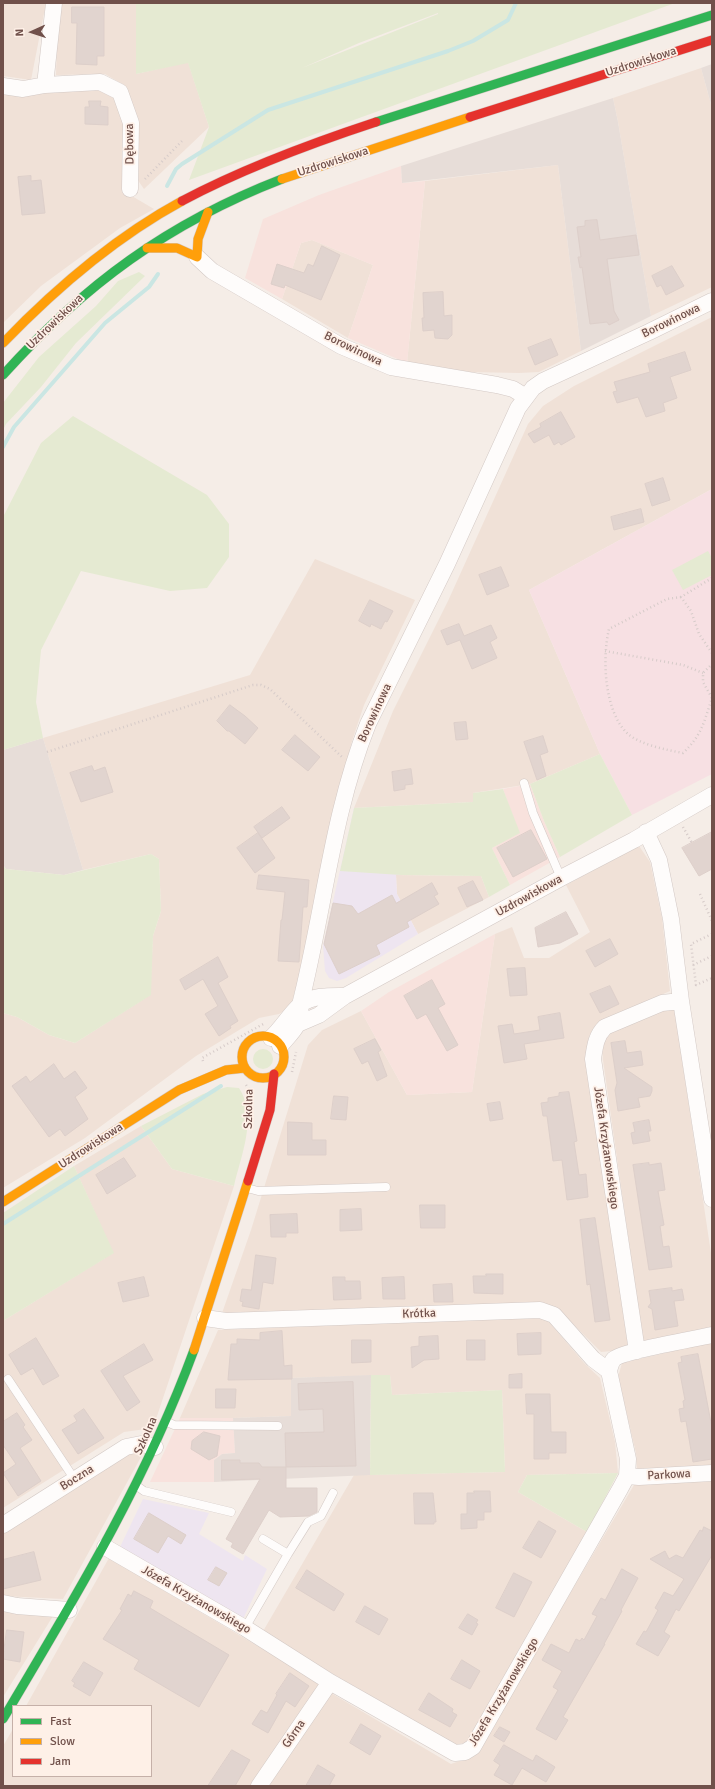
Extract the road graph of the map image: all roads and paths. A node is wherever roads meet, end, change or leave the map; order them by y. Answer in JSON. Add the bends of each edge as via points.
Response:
{"nodes":[{"id":1,"x":54,"y":3,"type":"edge"},
{"id":2,"x":712,"y":16,"type":"edge"},
{"id":3,"x":712,"y":40,"type":"edge"},
{"id":4,"x":45,"y":85,"type":"junction"},
{"id":5,"x":3,"y":86,"type":"edge"},
{"id":6,"x":182,"y":141,"type":"dead end"},
{"id":7,"x":130,"y":189,"type":"joint"},
{"id":8,"x":208,"y":212,"type":"junction"},
{"id":9,"x":145,"y":248,"type":"junction"},
{"id":10,"x":197,"y":257,"type":"junction"},
{"id":11,"x":712,"y":301,"type":"edge"},
{"id":12,"x":3,"y":343,"type":"edge"},
{"id":13,"x":3,"y":375,"type":"edge"},
{"id":14,"x":526,"y":397,"type":"junction"},
{"id":15,"x":712,"y":578,"type":"edge"},
{"id":16,"x":682,"y":597,"type":"junction"},
{"id":17,"x":605,"y":651,"type":"junction"},
{"id":18,"x":712,"y":654,"type":"edge"},
{"id":19,"x":712,"y":664,"type":"edge"},
{"id":20,"x":703,"y":673,"type":"junction"},
{"id":21,"x":48,"y":752,"type":"dead end"},
{"id":22,"x":354,"y":764,"type":"junction"},
{"id":23,"x":524,"y":783,"type":"dead end"},
{"id":24,"x":712,"y":795,"type":"edge"},
{"id":25,"x":646,"y":832,"type":"junction"},
{"id":26,"x":560,"y":878,"type":"junction"},
{"id":27,"x":700,"y":894,"type":"dead end"},
{"id":28,"x":712,"y":921,"type":"edge"},
{"id":29,"x":712,"y":934,"type":"edge"},
{"id":30,"x":712,"y":956,"type":"edge"},
{"id":31,"x":693,"y":965,"type":"junction"},
{"id":32,"x":307,"y":977,"type":"junction"},
{"id":33,"x":712,"y":978,"type":"edge"},
{"id":34,"x":324,"y":996,"type":"junction"},
{"id":35,"x":345,"y":996,"type":"junction"},
{"id":36,"x":681,"y":1001,"type":"junction"},
{"id":37,"x":300,"y":1005,"type":"junction"},
{"id":38,"x":298,"y":1024,"type":"junction"},
{"id":39,"x":276,"y":1042,"type":"junction"},
{"id":40,"x":245,"y":1068,"type":"junction"},
{"id":41,"x":195,"y":1073,"type":"dead end"},
{"id":42,"x":274,"y":1074,"type":"junction"},
{"id":43,"x":178,"y":1090,"type":"junction"},
{"id":44,"x":262,"y":1100,"type":"dead end"},
{"id":45,"x":261,"y":1140,"type":"junction"},
{"id":46,"x":246,"y":1188,"type":"junction"},
{"id":47,"x":386,"y":1188,"type":"dead end"},
{"id":48,"x":712,"y":1199,"type":"edge"},
{"id":49,"x":3,"y":1202,"type":"edge"},
{"id":50,"x":205,"y":1318,"type":"junction"},
{"id":51,"x":712,"y":1335,"type":"edge"},
{"id":52,"x":637,"y":1351,"type":"junction"},
{"id":53,"x":609,"y":1371,"type":"junction"},
{"id":54,"x":8,"y":1379,"type":"dead end"},
{"id":55,"x":166,"y":1422,"type":"junction"},
{"id":56,"x":278,"y":1426,"type":"dead end"},
{"id":57,"x":155,"y":1447,"type":"junction"},
{"id":58,"x":712,"y":1473,"type":"edge"},
{"id":59,"x":626,"y":1476,"type":"junction"},
{"id":60,"x":75,"y":1480,"type":"junction"},
{"id":61,"x":136,"y":1486,"type":"junction"},
{"id":62,"x":334,"y":1493,"type":"dead end"},
{"id":63,"x":231,"y":1512,"type":"dead end"},
{"id":64,"x":3,"y":1525,"type":"edge"},
{"id":65,"x":263,"y":1539,"type":"dead end"},
{"id":66,"x":105,"y":1547,"type":"junction"},
{"id":67,"x":288,"y":1554,"type":"junction"},
{"id":68,"x":3,"y":1603,"type":"edge"},
{"id":69,"x":69,"y":1610,"type":"junction"},
{"id":70,"x":245,"y":1628,"type":"junction"},
{"id":71,"x":330,"y":1682,"type":"junction"},
{"id":72,"x":3,"y":1719,"type":"edge"},
{"id":73,"x":259,"y":1786,"type":"edge"}],
"edges":[{"from":1,"to":4,"type":"street"},
{"from":2,"to":12,"type":"main road","name":"Uzdrowiskowa","via":[[323,140],[241,171],[201,190],[119,241],[48,297]]},
{"from":3,"to":8,"type":"main road","name":"Uzdrowiskowa","via":[[331,162],[248,193]]},
{"from":4,"to":5,"type":"street","name":"Dębowa","via":[[23,88]]},
{"from":4,"to":7,"type":"street","name":"Dębowa","via":[[100,82],[120,92],[131,123]]},
{"from":6,"to":7,"type":"path","via":[[152,173]]},
{"from":8,"to":9,"type":"main road","name":"Uzdrowiskowa"},
{"from":8,"to":10,"type":"main road","via":[[198,239]]},
{"from":9,"to":10,"type":"main road","via":[[177,248]]},
{"from":9,"to":13,"type":"main road","name":"Uzdrowiskowa","via":[[101,280],[61,314]]},
{"from":10,"to":14,"type":"street","name":"Borowinowa","via":[[212,271],[341,346],[391,367],[497,385],[513,389]]},
{"from":11,"to":14,"type":"street","name":"Borowinowa","via":[[543,381]]},
{"from":14,"to":22,"type":"street","name":"Borowinowa","via":[[510,424],[446,564],[368,724]]},
{"from":15,"to":16,"type":"path"},
{"from":16,"to":17,"type":"path","via":[[667,599],[609,629]]},
{"from":16,"to":18,"type":"path","via":[[691,611],[699,634]]},
{"from":17,"to":20,"type":"path","via":[[683,665]]},
{"from":17,"to":20,"type":"path","via":[[604,666],[609,694],[618,719],[629,734],[647,744],[667,750],[683,752],[693,744],[701,732],[712,698],[703,682]]},
{"from":19,"to":20,"type":"path"},
{"from":21,"to":22,"type":"path","via":[[261,684],[270,689],[343,759]]},
{"from":22,"to":32,"type":"street","name":"Borowinowa","via":[[336,832]]},
{"from":23,"to":26,"type":"lane","via":[[533,813]]},
{"from":24,"to":25,"type":"street","name":"Uzdrowiskowa"},
{"from":25,"to":26,"type":"street","name":"Uzdrowiskowa"},
{"from":25,"to":36,"type":"street","via":[[658,860],[669,912]]},
{"from":26,"to":35,"type":"street","name":"Uzdrowiskowa"},
{"from":27,"to":28,"type":"path"},
{"from":29,"to":31,"type":"path","via":[[691,944]]},
{"from":30,"to":31,"type":"path"},
{"from":31,"to":33,"type":"path","via":[[696,985]]},
{"from":32,"to":34,"type":"street"},
{"from":32,"to":37,"type":"street","name":"Borowinowa"},
{"from":34,"to":35,"type":"street","name":"Uzdrowiskowa"},
{"from":34,"to":37,"type":"street","name":"Uzdrowiskowa"},
{"from":35,"to":38,"type":"street","name":"Uzdrowiskowa","via":[[319,1014]]},
{"from":36,"to":48,"type":"street"},
{"from":36,"to":52,"type":"street","name":"Józefa Krzyżanowskiego","via":[[662,1003],[605,1027],[595,1042],[593,1059]]},
{"from":37,"to":38,"type":"street","name":"Borowinowa","via":[[302,1015]]},
{"from":37,"to":39,"type":"street","via":[[281,1030]]},
{"from":38,"to":39,"type":"street"},
{"from":39,"to":40,"type":"main road","via":[[265,1036],[253,1038],[239,1055]]},
{"from":39,"to":42,"type":"main road","via":[[283,1058],[282,1064]]},
{"from":40,"to":42,"type":"main road","via":[[262,1081]]},
{"from":40,"to":43,"type":"main road","name":"Uzdrowiskowa","via":[[226,1070]]},
{"from":41,"to":43,"type":"main road","name":"Uzdrowiskowa"},
{"from":42,"to":45,"type":"main road","name":"Szkolna","via":[[270,1110]]},
{"from":43,"to":49,"type":"main road","name":"Uzdrowiskowa"},
{"from":44,"to":45,"type":"main road","name":"Szkolna"},
{"from":45,"to":46,"type":"main road","name":"Szkolna"},
{"from":46,"to":47,"type":"lane","via":[[258,1191]]},
{"from":46,"to":50,"type":"main road","name":"Szkolna"},
{"from":50,"to":53,"type":"street","name":"Krótka","via":[[226,1321],[540,1310],[554,1315],[593,1359]]},
{"from":50,"to":55,"type":"main road","name":"Szkolna"},
{"from":51,"to":52,"type":"street"},
{"from":52,"to":53,"type":"street","via":[[613,1360]]},
{"from":53,"to":59,"type":"street","name":"Józefa Krzyżanowskiego","via":[[628,1459]]},
{"from":54,"to":60,"type":"lane"},
{"from":55,"to":56,"type":"lane","via":[[174,1425]]},
{"from":55,"to":57,"type":"main road","name":"Szkolna"},
{"from":57,"to":60,"type":"street","name":"Boczna","via":[[140,1444],[126,1447]]},
{"from":57,"to":61,"type":"main road","name":"Szkolna"},
{"from":58,"to":59,"type":"street","name":"Parkowa"},
{"from":59,"to":71,"type":"street","name":"Józefa Krzyżanowskiego","via":[[473,1747],[465,1752],[455,1753]]},
{"from":60,"to":64,"type":"street","name":"Boczna"},
{"from":61,"to":63,"type":"lane","via":[[144,1491]]},
{"from":61,"to":66,"type":"main road","name":"Szkolna"},
{"from":62,"to":67,"type":"lane","via":[[321,1516],[308,1522]]},
{"from":65,"to":67,"type":"lane"},
{"from":66,"to":69,"type":"main road","name":"Szkolna"},
{"from":66,"to":70,"type":"street","name":"Józefa Krzyżanowskiego"},
{"from":67,"to":70,"type":"lane"},
{"from":68,"to":69,"type":"street"},
{"from":69,"to":72,"type":"main road","name":"Szkolna"},
{"from":70,"to":71,"type":"street","name":"Józefa Krzyżanowskiego"},
{"from":71,"to":73,"type":"street","name":"Górna"}]}
